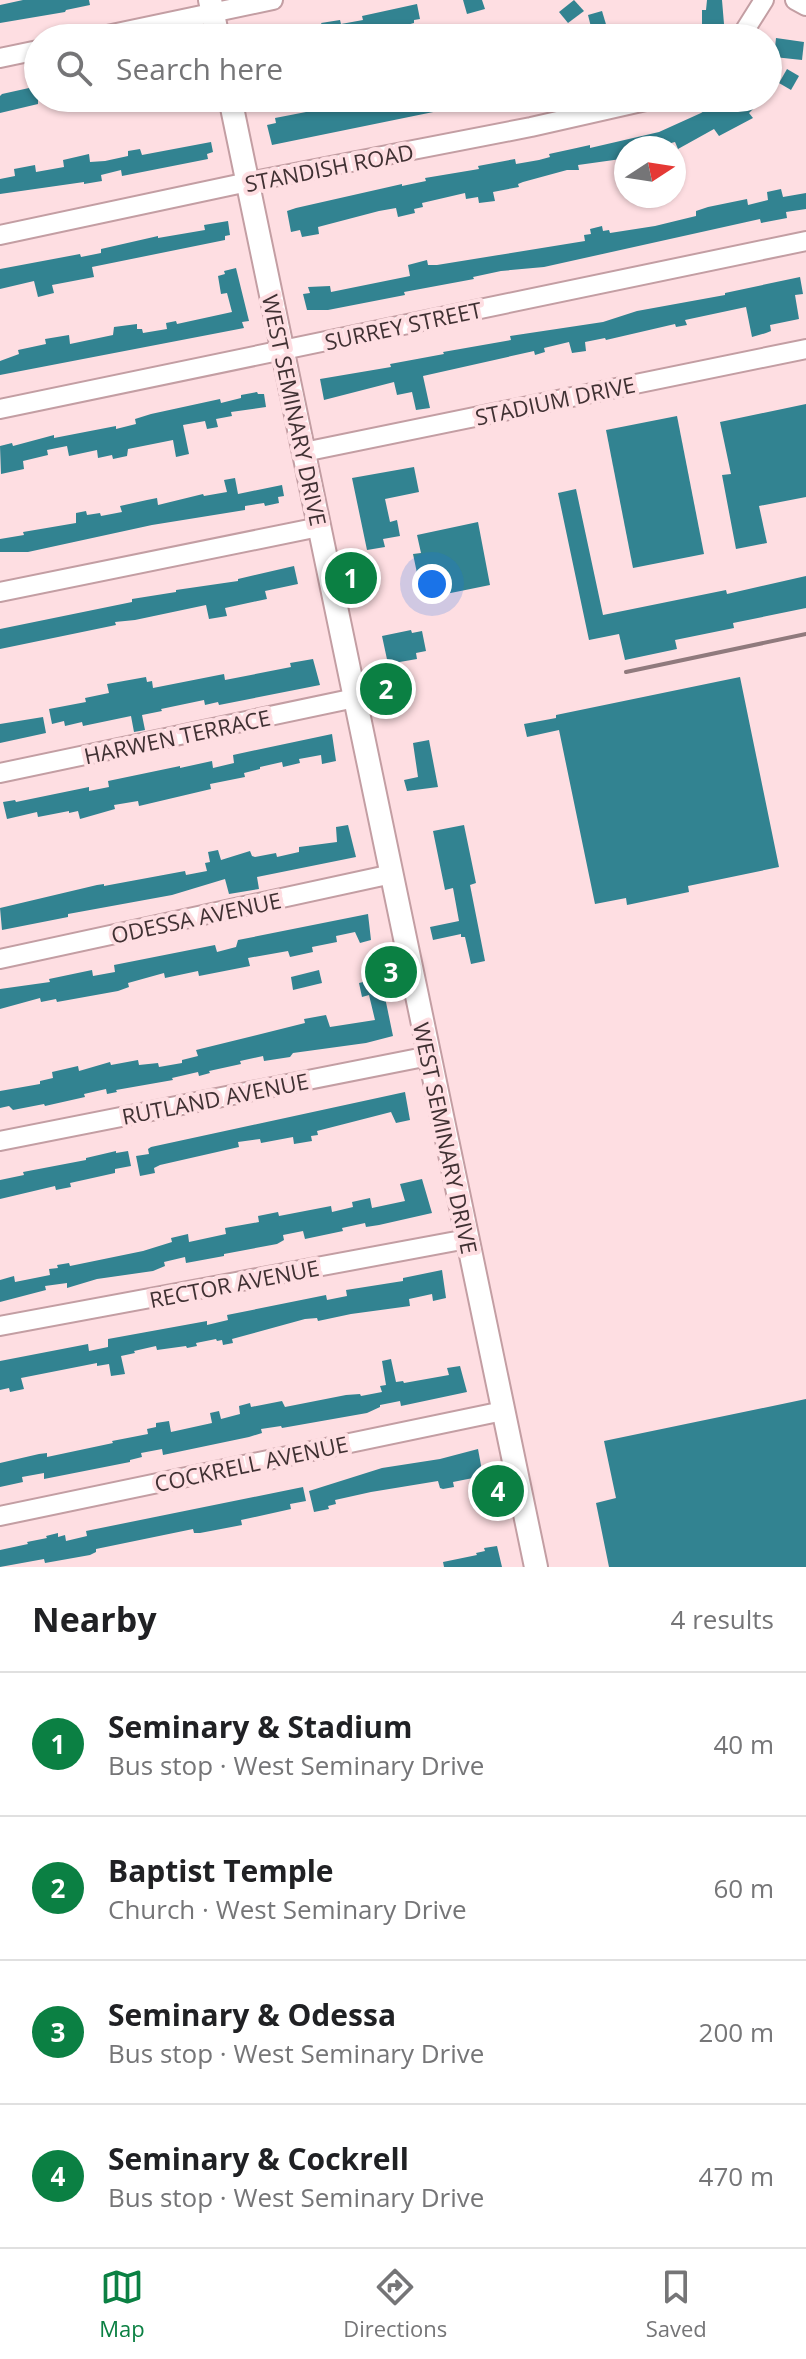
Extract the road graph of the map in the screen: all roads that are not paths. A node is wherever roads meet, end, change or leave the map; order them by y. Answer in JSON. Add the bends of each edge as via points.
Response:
{"nodes":[{"id":1,"x":273,"y":0,"type":"edge"},
{"id":2,"x":764,"y":0,"type":"edge"},
{"id":3,"x":795,"y":0,"type":"edge"},
{"id":4,"x":211,"y":6,"type":"edge"},
{"id":5,"x":806,"y":6,"type":"edge"},
{"id":6,"x":145,"y":24,"type":"edge"},
{"id":7,"x":749,"y":24,"type":"edge"},
{"id":8,"x":24,"y":53,"type":"edge"},
{"id":9,"x":0,"y":58,"type":"edge"},
{"id":10,"x":233,"y":112,"type":"edge"},
{"id":11,"x":597,"y":112,"type":"edge"},
{"id":12,"x":248,"y":182,"type":"junction"},
{"id":13,"x":0,"y":235,"type":"edge"},
{"id":14,"x":806,"y":241,"type":"edge"},
{"id":15,"x":806,"y":349,"type":"edge"},
{"id":16,"x":283,"y":350,"type":"junction"},
{"id":17,"x":0,"y":409,"type":"edge"},
{"id":18,"x":304,"y":452,"type":"junction"},
{"id":19,"x":319,"y":527,"type":"junction"},
{"id":20,"x":0,"y":592,"type":"edge"},
{"id":21,"x":355,"y":698,"type":"junction"},
{"id":22,"x":0,"y":773,"type":"edge"},
{"id":23,"x":392,"y":874,"type":"junction"},
{"id":24,"x":0,"y":959,"type":"edge"},
{"id":25,"x":429,"y":1056,"type":"junction"},
{"id":26,"x":0,"y":1141,"type":"edge"},
{"id":27,"x":467,"y":1239,"type":"junction"},
{"id":28,"x":0,"y":1326,"type":"edge"},
{"id":29,"x":503,"y":1411,"type":"junction"},
{"id":30,"x":0,"y":1516,"type":"edge"},
{"id":31,"x":536,"y":1567,"type":"edge"}],
"edges":[{"from":1,"to":4,"type":"street"},
{"from":2,"to":7,"type":"street"},
{"from":3,"to":5,"type":"street"},
{"from":4,"to":6,"type":"street"},
{"from":8,"to":9,"type":"street"},
{"from":10,"to":12,"type":"main road","name":"WEST SEMINARY DRIVE"},
{"from":11,"to":12,"type":"street","name":"STANDISH ROAD"},
{"from":12,"to":13,"type":"street","name":"STANDISH ROAD"},
{"from":12,"to":16,"type":"main road","name":"WEST SEMINARY DRIVE"},
{"from":14,"to":16,"type":"street","name":"SURREY STREET"},
{"from":15,"to":18,"type":"street","name":"STADIUM DRIVE"},
{"from":16,"to":17,"type":"street","name":"SURREY STREET"},
{"from":16,"to":18,"type":"main road","name":"WEST SEMINARY DRIVE"},
{"from":18,"to":19,"type":"main road","name":"WEST SEMINARY DRIVE"},
{"from":19,"to":20,"type":"street"},
{"from":19,"to":21,"type":"main road","name":"WEST SEMINARY DRIVE"},
{"from":21,"to":22,"type":"street","name":"HARWEN TERRACE"},
{"from":21,"to":23,"type":"main road","name":"WEST SEMINARY DRIVE"},
{"from":23,"to":24,"type":"street","name":"ODESSA AVENUE"},
{"from":23,"to":25,"type":"main road","name":"WEST SEMINARY DRIVE"},
{"from":25,"to":26,"type":"street","name":"RUTLAND AVENUE"},
{"from":25,"to":27,"type":"main road","name":"WEST SEMINARY DRIVE"},
{"from":27,"to":28,"type":"street","name":"RECTOR AVENUE"},
{"from":27,"to":29,"type":"main road","name":"WEST SEMINARY DRIVE"},
{"from":29,"to":30,"type":"street","name":"COCKRELL AVENUE"},
{"from":29,"to":31,"type":"main road","name":"WEST SEMINARY DRIVE"}]}
